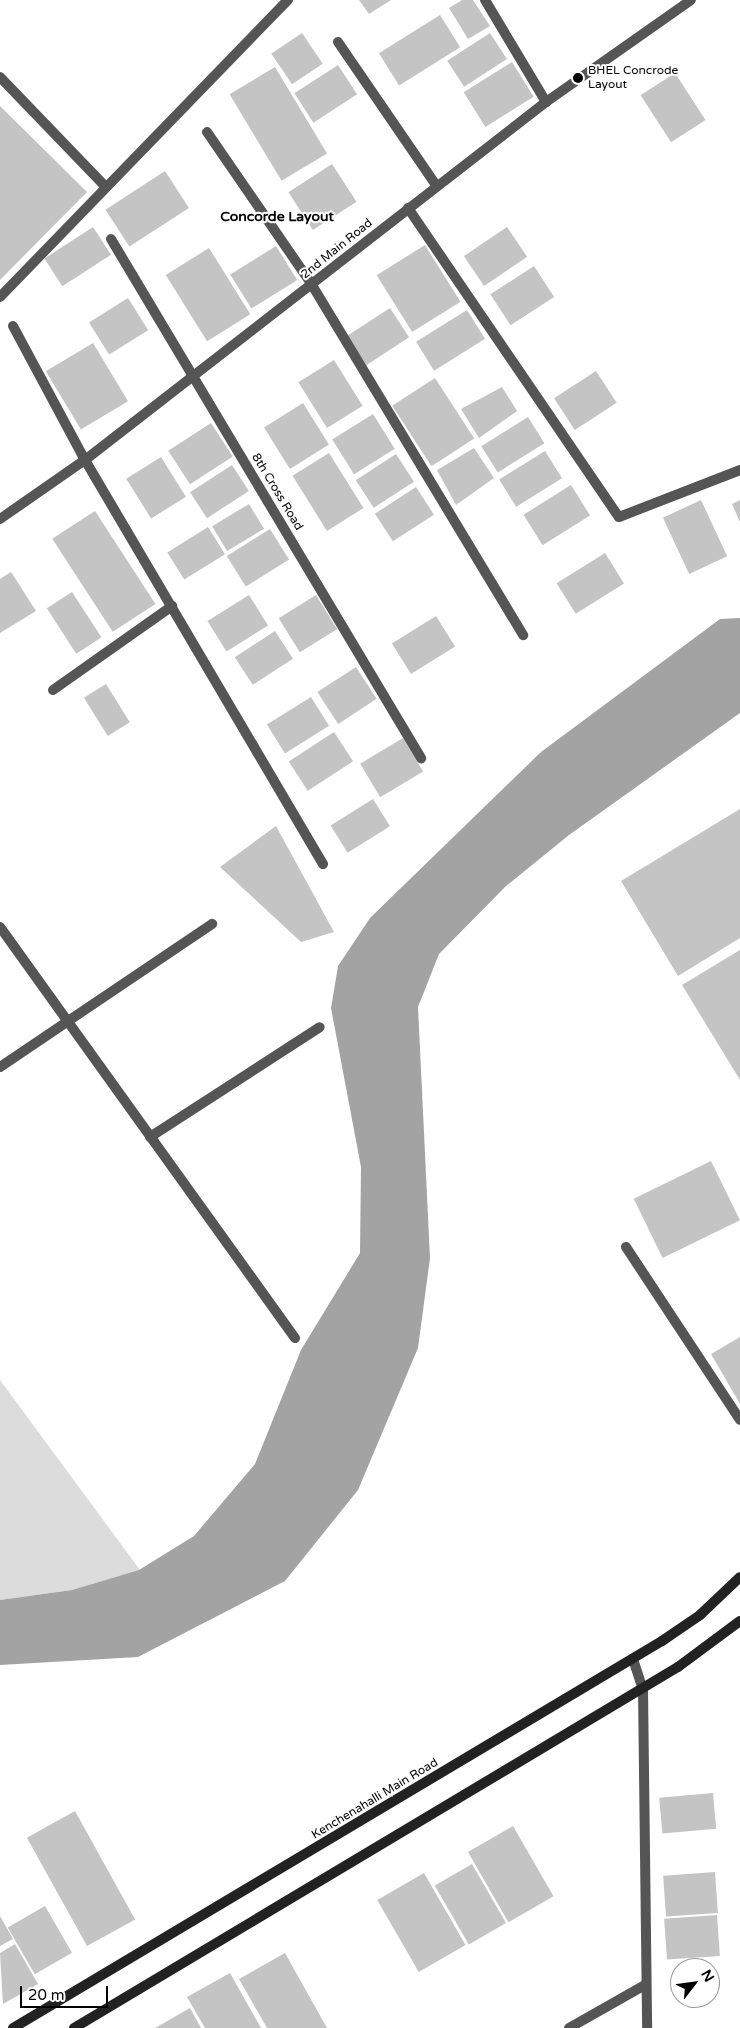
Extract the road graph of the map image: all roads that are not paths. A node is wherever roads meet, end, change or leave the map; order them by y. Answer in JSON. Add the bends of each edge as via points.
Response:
{"nodes":[{"id":1,"x":288,"y":0,"type":"edge"},
{"id":2,"x":485,"y":0,"type":"edge"},
{"id":3,"x":691,"y":0,"type":"edge"},
{"id":4,"x":338,"y":42,"type":"dead end"},
{"id":5,"x":1,"y":81,"type":"edge"},
{"id":6,"x":546,"y":102,"type":"junction"},
{"id":7,"x":207,"y":132,"type":"dead end"},
{"id":8,"x":436,"y":185,"type":"junction"},
{"id":9,"x":106,"y":187,"type":"junction"},
{"id":10,"x":408,"y":208,"type":"junction"},
{"id":11,"x":111,"y":239,"type":"dead end"},
{"id":12,"x":312,"y":285,"type":"junction"},
{"id":13,"x":0,"y":297,"type":"edge"},
{"id":14,"x":13,"y":326,"type":"dead end"},
{"id":15,"x":194,"y":376,"type":"junction"},
{"id":16,"x":85,"y":460,"type":"junction"},
{"id":17,"x":740,"y":470,"type":"edge"},
{"id":18,"x":0,"y":519,"type":"edge"},
{"id":19,"x":172,"y":606,"type":"junction"},
{"id":20,"x":523,"y":635,"type":"dead end"},
{"id":21,"x":53,"y":690,"type":"dead end"},
{"id":22,"x":421,"y":758,"type":"dead end"},
{"id":23,"x":323,"y":864,"type":"dead end"},
{"id":24,"x":212,"y":924,"type":"dead end"},
{"id":25,"x":0,"y":927,"type":"edge"},
{"id":26,"x":67,"y":1022,"type":"junction"},
{"id":27,"x":320,"y":1027,"type":"dead end"},
{"id":28,"x":0,"y":1067,"type":"edge"},
{"id":29,"x":150,"y":1137,"type":"junction"},
{"id":30,"x":626,"y":1247,"type":"dead end"},
{"id":31,"x":295,"y":1338,"type":"dead end"},
{"id":32,"x":740,"y":1420,"type":"edge"},
{"id":33,"x":740,"y":1577,"type":"edge"},
{"id":34,"x":740,"y":1621,"type":"edge"},
{"id":35,"x":633,"y":1659,"type":"junction"},
{"id":36,"x":642,"y":1689,"type":"junction"},
{"id":37,"x":645,"y":1985,"type":"junction"},
{"id":38,"x":13,"y":2028,"type":"edge"},
{"id":39,"x":74,"y":2028,"type":"edge"},
{"id":40,"x":569,"y":2028,"type":"edge"},
{"id":41,"x":647,"y":2028,"type":"edge"}],
"edges":[{"from":1,"to":9,"type":"street"},
{"from":2,"to":6,"type":"street"},
{"from":3,"to":6,"type":"street","name":"2nd Main Road"},
{"from":4,"to":8,"type":"street"},
{"from":5,"to":9,"type":"street"},
{"from":6,"to":8,"type":"street","name":"2nd Main Road"},
{"from":7,"to":12,"type":"street"},
{"from":8,"to":10,"type":"street","name":"2nd Main Road"},
{"from":9,"to":13,"type":"street"},
{"from":10,"to":12,"type":"street","name":"2nd Main Road"},
{"from":10,"to":17,"type":"street","via":[[619,517]]},
{"from":11,"to":15,"type":"street","name":"8th Cross Road"},
{"from":12,"to":15,"type":"street","name":"2nd Main Road"},
{"from":12,"to":20,"type":"street"},
{"from":14,"to":16,"type":"street"},
{"from":15,"to":16,"type":"street","name":"2nd Main Road"},
{"from":15,"to":22,"type":"street","name":"8th Cross Road"},
{"from":16,"to":18,"type":"street","name":"2nd Main Road"},
{"from":16,"to":19,"type":"street"},
{"from":19,"to":21,"type":"street"},
{"from":19,"to":23,"type":"street"},
{"from":24,"to":26,"type":"street"},
{"from":25,"to":26,"type":"street"},
{"from":26,"to":28,"type":"street"},
{"from":26,"to":29,"type":"street"},
{"from":27,"to":29,"type":"street"},
{"from":29,"to":31,"type":"street"},
{"from":30,"to":32,"type":"street"},
{"from":33,"to":35,"type":"main road","name":"Kenchenahalli Main Road","via":[[700,1615]]},
{"from":34,"to":36,"type":"main road"},
{"from":35,"to":36,"type":"street"},
{"from":35,"to":38,"type":"main road","name":"Kenchenahalli Main Road"},
{"from":36,"to":37,"type":"street"},
{"from":36,"to":39,"type":"main road"},
{"from":37,"to":40,"type":"street"},
{"from":37,"to":41,"type":"street"}]}
